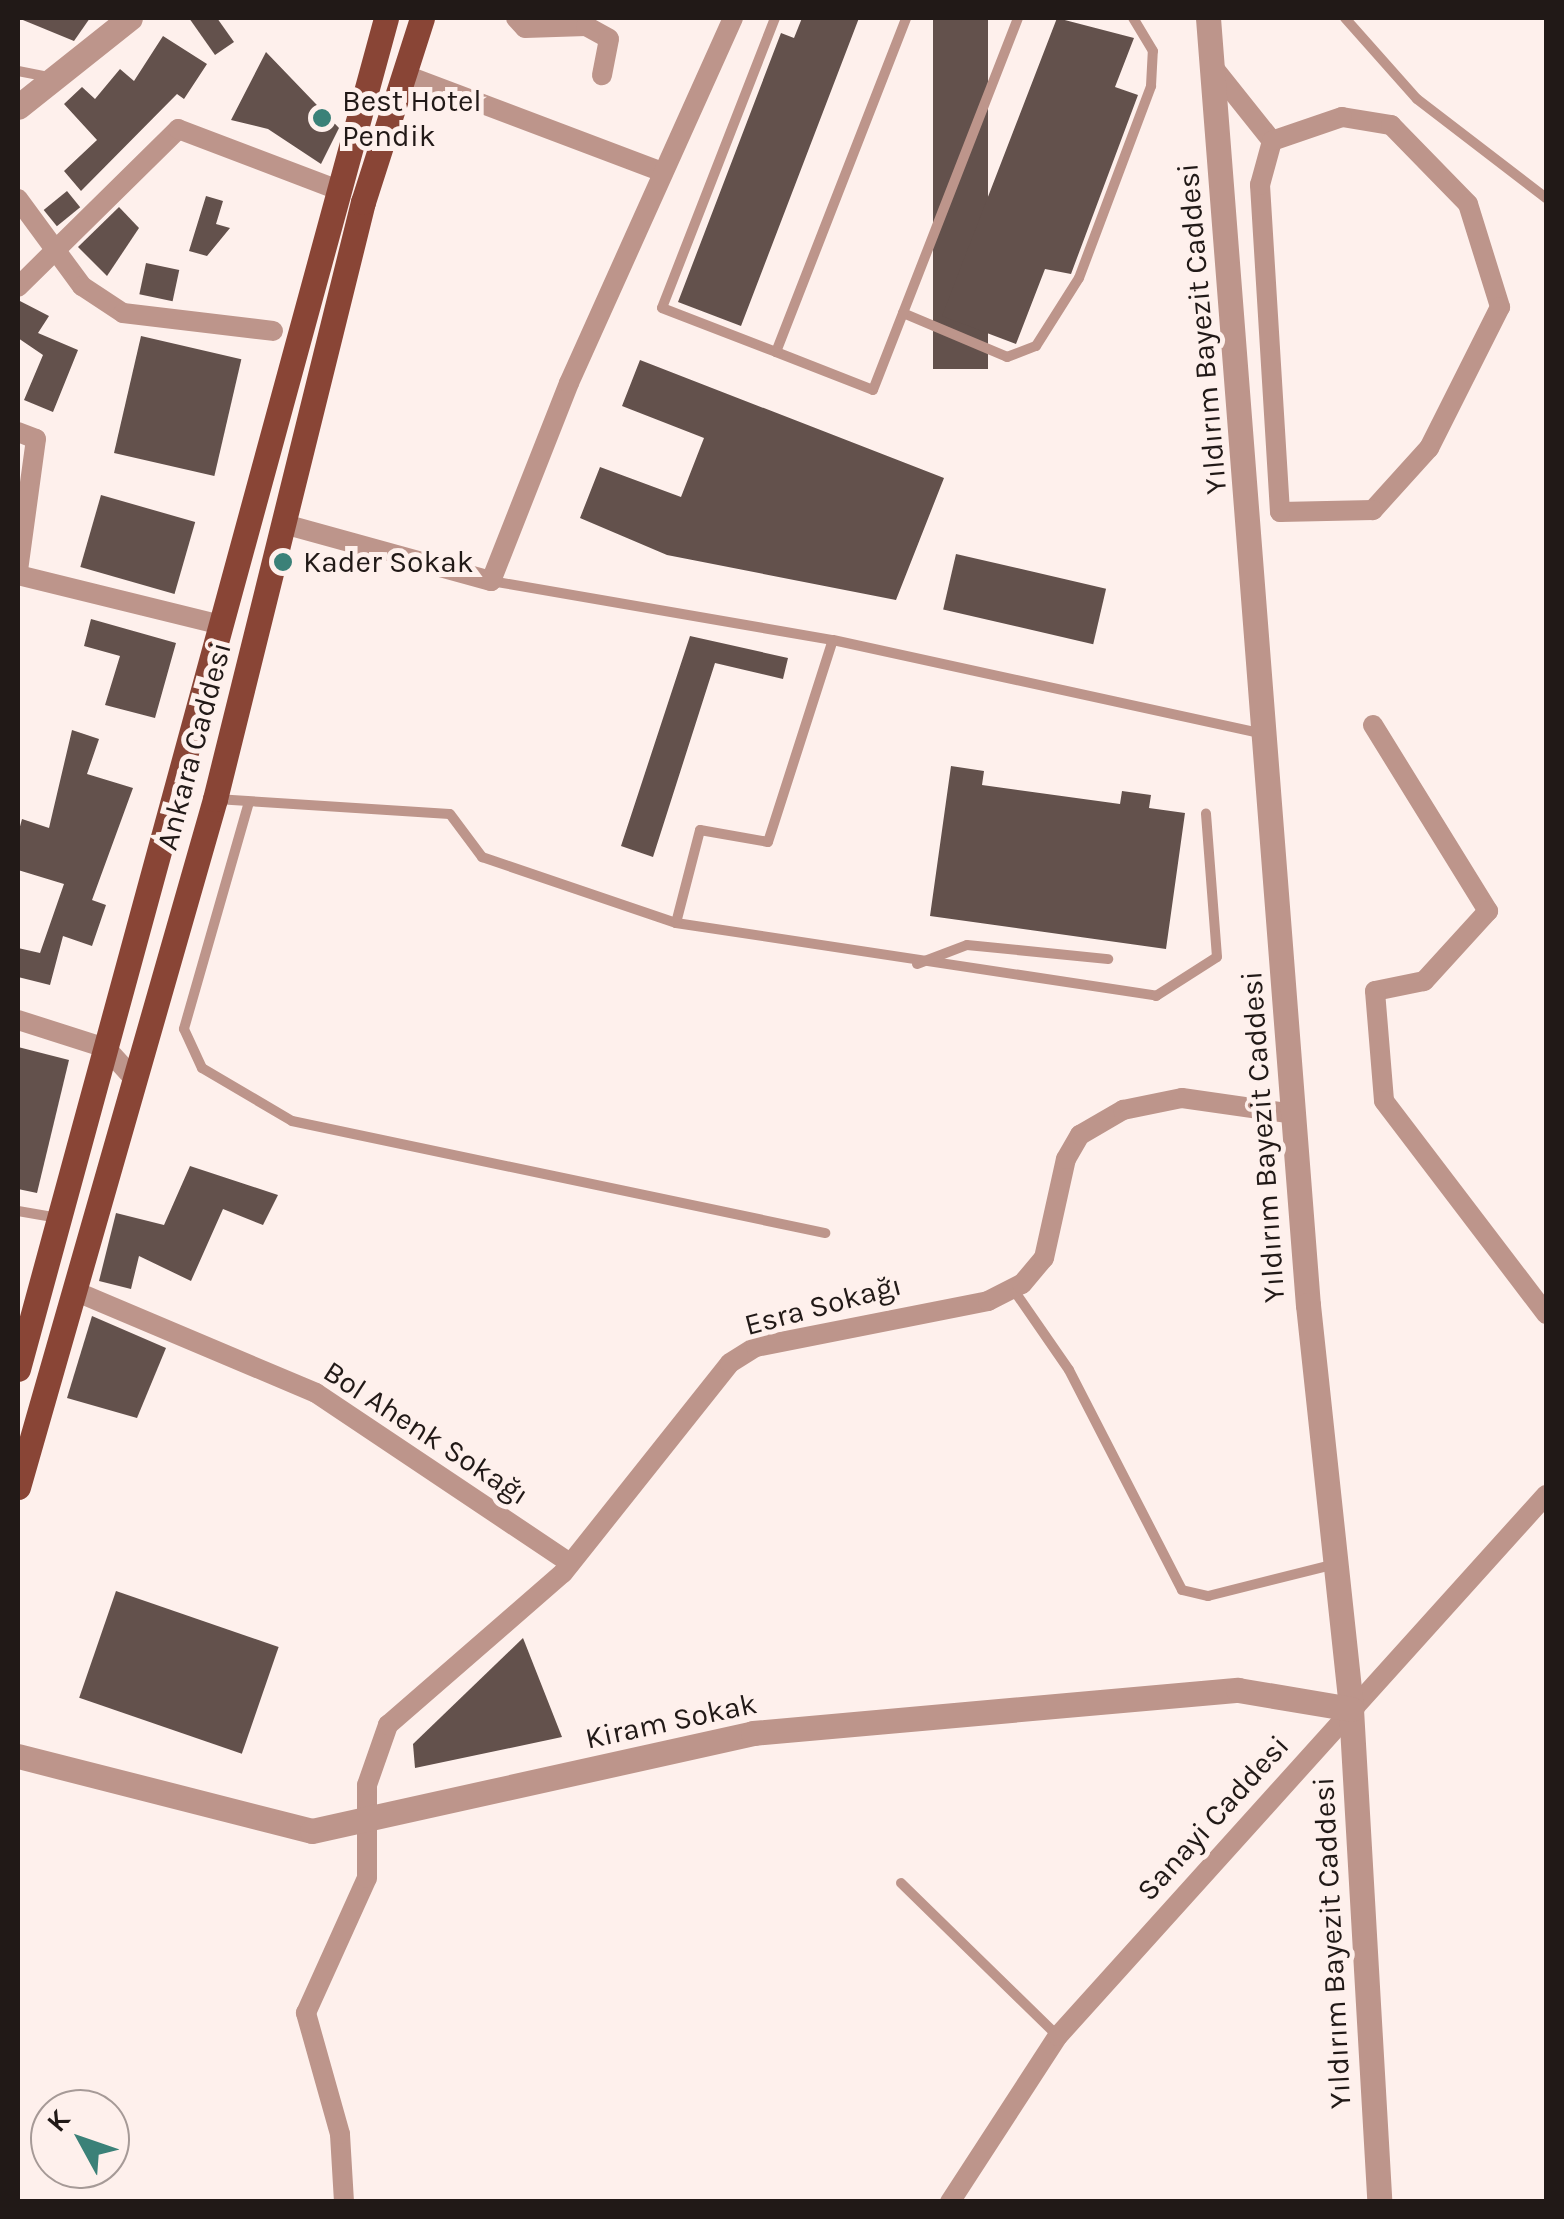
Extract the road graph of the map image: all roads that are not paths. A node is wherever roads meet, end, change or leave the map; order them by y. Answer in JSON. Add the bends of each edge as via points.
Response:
{"nodes":[{"id":1,"x":130,"y":18,"type":"edge"},
{"id":2,"x":386,"y":18,"type":"edge"},
{"id":3,"x":422,"y":18,"type":"edge"},
{"id":4,"x":516,"y":18,"type":"edge"},
{"id":5,"x":732,"y":18,"type":"edge"},
{"id":6,"x":775,"y":18,"type":"edge"},
{"id":7,"x":906,"y":18,"type":"edge"},
{"id":8,"x":1018,"y":18,"type":"edge"},
{"id":9,"x":1133,"y":18,"type":"edge"},
{"id":10,"x":1208,"y":18,"type":"edge"},
{"id":11,"x":1344,"y":18,"type":"edge"},
{"id":12,"x":1214,"y":67,"type":"junction"},
{"id":13,"x":18,"y":70,"type":"edge"},
{"id":14,"x":403,"y":74,"type":"junction"},
{"id":15,"x":602,"y":75,"type":"dead end"},
{"id":16,"x":50,"y":77,"type":"junction"},
{"id":17,"x":18,"y":107,"type":"edge"},
{"id":18,"x":1272,"y":141,"type":"junction"},
{"id":19,"x":663,"y":172,"type":"junction"},
{"id":20,"x":342,"y":192,"type":"junction"},
{"id":21,"x":18,"y":198,"type":"edge"},
{"id":22,"x":1546,"y":198,"type":"edge"},
{"id":23,"x":56,"y":253,"type":"junction"},
{"id":24,"x":18,"y":287,"type":"edge"},
{"id":25,"x":902,"y":314,"type":"junction"},
{"id":26,"x":273,"y":331,"type":"dead end"},
{"id":27,"x":776,"y":352,"type":"junction"},
{"id":28,"x":18,"y":432,"type":"edge"},
{"id":29,"x":284,"y":524,"type":"junction"},
{"id":30,"x":18,"y":573,"type":"edge"},
{"id":31,"x":492,"y":582,"type":"junction"},
{"id":32,"x":222,"y":625,"type":"junction"},
{"id":33,"x":833,"y":640,"type":"junction"},
{"id":34,"x":1374,"y":725,"type":"dead end"},
{"id":35,"x":1266,"y":734,"type":"junction"},
{"id":36,"x":215,"y":799,"type":"junction"},
{"id":37,"x":249,"y":802,"type":"junction"},
{"id":38,"x":1206,"y":813,"type":"dead end"},
{"id":39,"x":676,"y":923,"type":"junction"},
{"id":40,"x":1108,"y":959,"type":"dead end"},
{"id":41,"x":916,"y":964,"type":"junction"},
{"id":42,"x":18,"y":1020,"type":"edge"},
{"id":43,"x":106,"y":1048,"type":"junction"},
{"id":44,"x":136,"y":1081,"type":"junction"},
{"id":45,"x":1294,"y":1114,"type":"junction"},
{"id":46,"x":18,"y":1211,"type":"edge"},
{"id":47,"x":59,"y":1218,"type":"junction"},
{"id":48,"x":825,"y":1233,"type":"dead end"},
{"id":49,"x":1013,"y":1289,"type":"junction"},
{"id":50,"x":77,"y":1292,"type":"junction"},
{"id":51,"x":1546,"y":1314,"type":"edge"},
{"id":52,"x":18,"y":1368,"type":"edge"},
{"id":53,"x":18,"y":1487,"type":"edge"},
{"id":54,"x":1546,"y":1496,"type":"edge"},
{"id":55,"x":570,"y":1564,"type":"junction"},
{"id":56,"x":1335,"y":1564,"type":"junction"},
{"id":57,"x":1350,"y":1709,"type":"junction"},
{"id":58,"x":18,"y":1756,"type":"edge"},
{"id":59,"x":370,"y":1820,"type":"junction"},
{"id":60,"x":901,"y":1883,"type":"dead end"},
{"id":61,"x":1058,"y":2036,"type":"junction"},
{"id":62,"x":344,"y":2202,"type":"edge"},
{"id":63,"x":950,"y":2202,"type":"edge"},
{"id":64,"x":1379,"y":2202,"type":"edge"}],
"edges":[{"from":1,"to":16,"type":"street"},
{"from":2,"to":20,"type":"main road","name":"Ankara Caddesi"},
{"from":3,"to":14,"type":"main road","name":"Ankara Caddesi"},
{"from":4,"to":15,"type":"street","via":[[525,28],[586,26],[608,40]]},
{"from":5,"to":19,"type":"street"},
{"from":6,"to":27,"type":"lane","via":[[662,308]]},
{"from":7,"to":27,"type":"lane"},
{"from":8,"to":25,"type":"lane"},
{"from":9,"to":25,"type":"lane","via":[[1153,51],[1150,86],[1079,278],[1040,340],[1008,357]]},
{"from":10,"to":12,"type":"street","name":"Yıldırım Bayezit Caddesi"},
{"from":11,"to":22,"type":"lane","via":[[1417,98]]},
{"from":12,"to":18,"type":"street"},
{"from":12,"to":35,"type":"street","name":"Yıldırım Bayezit Caddesi"},
{"from":13,"to":16,"type":"lane"},
{"from":14,"to":19,"type":"street"},
{"from":14,"to":29,"type":"main road","name":"Ankara Caddesi"},
{"from":16,"to":17,"type":"street"},
{"from":18,"to":18,"type":"street","via":[[1342,117],[1391,125],[1468,204],[1500,307],[1429,448],[1373,510],[1280,512],[1260,185]]},
{"from":19,"to":31,"type":"street"},
{"from":20,"to":23,"type":"street","via":[[178,129]]},
{"from":20,"to":32,"type":"main road","name":"Ankara Caddesi","via":[[290,350]]},
{"from":21,"to":23,"type":"street"},
{"from":23,"to":24,"type":"street"},
{"from":23,"to":26,"type":"street","via":[[123,314]]},
{"from":25,"to":27,"type":"lane","via":[[873,390]]},
{"from":28,"to":30,"type":"street","via":[[36,440]]},
{"from":29,"to":31,"type":"street"},
{"from":29,"to":36,"type":"main road","name":"Ankara Caddesi"},
{"from":30,"to":32,"type":"street"},
{"from":31,"to":33,"type":"lane"},
{"from":32,"to":43,"type":"main road","name":"Ankara Caddesi"},
{"from":33,"to":35,"type":"lane"},
{"from":33,"to":39,"type":"lane","via":[[768,842],[700,830]]},
{"from":34,"to":51,"type":"street","via":[[1488,911],[1424,982],[1375,992],[1384,1100]]},
{"from":35,"to":45,"type":"street","name":"Yıldırım Bayezit Caddesi"},
{"from":36,"to":37,"type":"lane"},
{"from":36,"to":44,"type":"main road","name":"Ankara Caddesi"},
{"from":37,"to":39,"type":"lane","via":[[450,814],[482,857]]},
{"from":37,"to":48,"type":"lane","via":[[184,1029],[202,1068],[292,1121]]},
{"from":38,"to":41,"type":"lane","via":[[1216,958],[1156,996]]},
{"from":39,"to":41,"type":"lane"},
{"from":40,"to":41,"type":"lane","via":[[968,944]]},
{"from":42,"to":43,"type":"street"},
{"from":43,"to":44,"type":"street"},
{"from":43,"to":47,"type":"main road","name":"Ankara Caddesi"},
{"from":44,"to":50,"type":"main road","name":"Ankara Caddesi"},
{"from":45,"to":49,"type":"street","via":[[1182,1098],[1096,1125],[1066,1159],[1044,1258]]},
{"from":45,"to":56,"type":"street","name":"Yıldırım Bayezit Caddesi"},
{"from":46,"to":47,"type":"lane"},
{"from":47,"to":52,"type":"main road","name":"Ankara Caddesi"},
{"from":49,"to":55,"type":"street","name":"Esra Sokağı","via":[[756,1347],[677,1419]]},
{"from":49,"to":56,"type":"lane","via":[[1069,1370],[1182,1590],[1208,1596]]},
{"from":50,"to":53,"type":"main road","name":"Ankara Caddesi"},
{"from":50,"to":55,"type":"street","name":"Bol Ahenk Sokağı","via":[[316,1393]]},
{"from":54,"to":57,"type":"street","name":"Sanayi Caddesi"},
{"from":55,"to":59,"type":"street","name":"Esra Sokağı","via":[[388,1725],[372,1758]]},
{"from":56,"to":57,"type":"street","name":"Yıldırım Bayezit Caddesi"},
{"from":57,"to":59,"type":"street","name":"Kiram Sokak","via":[[1238,1690],[753,1733]]},
{"from":57,"to":61,"type":"street","name":"Sanayi Caddesi"},
{"from":57,"to":64,"type":"street","name":"Yıldırım Bayezit Caddesi"},
{"from":58,"to":59,"type":"street","name":"Kiram Sokak","via":[[312,1831]]},
{"from":59,"to":62,"type":"street","name":"Esra Sokağı","via":[[366,1878],[306,2013],[340,2134]]},
{"from":60,"to":61,"type":"lane"},
{"from":61,"to":63,"type":"street","name":"Sanayi Caddesi"}]}
